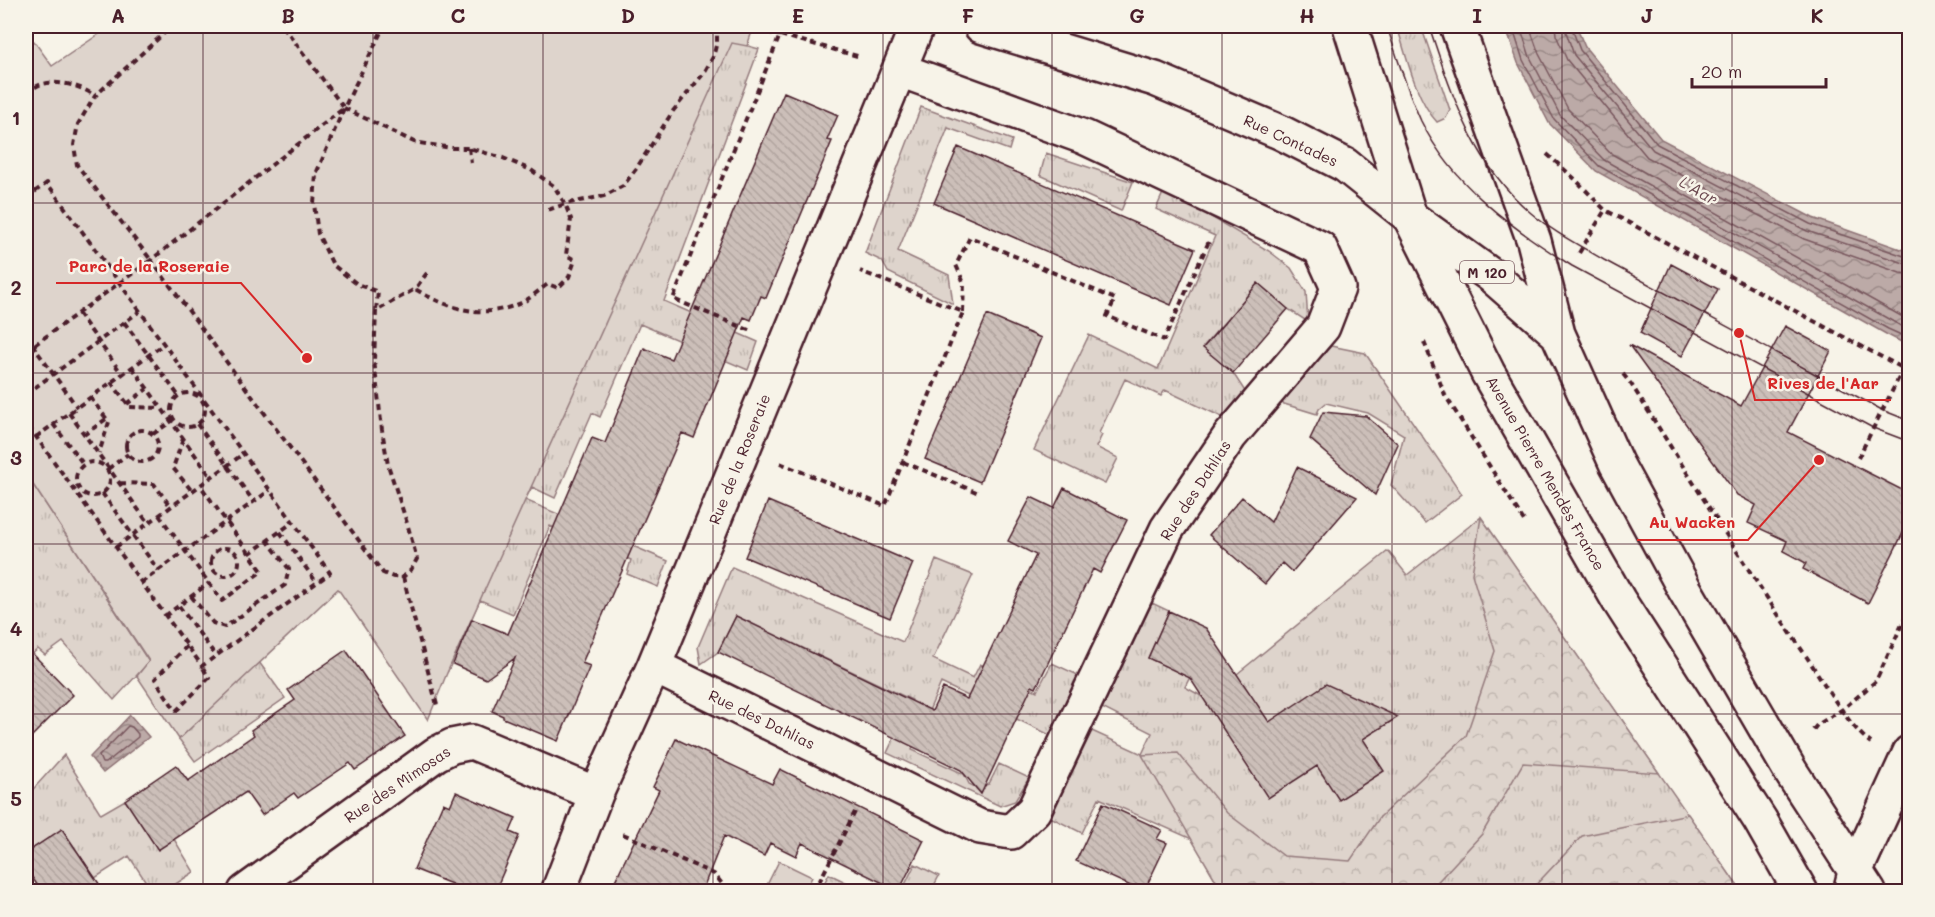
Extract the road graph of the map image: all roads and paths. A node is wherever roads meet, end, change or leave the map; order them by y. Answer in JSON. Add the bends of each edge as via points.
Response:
{"nodes":[{"id":1,"x":172,"y":26,"type":"edge"},
{"id":2,"x":283,"y":26,"type":"edge"},
{"id":3,"x":384,"y":26,"type":"edge"},
{"id":4,"x":714,"y":26,"type":"edge"},
{"id":5,"x":736,"y":26,"type":"edge"},
{"id":6,"x":783,"y":26,"type":"edge"},
{"id":7,"x":917,"y":26,"type":"edge"},
{"id":8,"x":981,"y":26,"type":"edge"},
{"id":9,"x":1350,"y":26,"type":"edge"},
{"id":10,"x":1456,"y":26,"type":"edge"},
{"id":11,"x":780,"y":35,"type":"junction"},
{"id":12,"x":900,"y":70,"type":"junction"},
{"id":13,"x":26,"y":93,"type":"edge"},
{"id":14,"x":95,"y":96,"type":"junction"},
{"id":15,"x":344,"y":108,"type":"junction"},
{"id":16,"x":469,"y":148,"type":"junction"},
{"id":17,"x":471,"y":163,"type":"dead end"},
{"id":18,"x":26,"y":198,"type":"edge"},
{"id":19,"x":565,"y":204,"type":"junction"},
{"id":20,"x":548,"y":210,"type":"dead end"},
{"id":21,"x":1410,"y":217,"type":"junction"},
{"id":22,"x":1211,"y":237,"type":"dead end"},
{"id":23,"x":823,"y":256,"type":"junction"},
{"id":24,"x":1577,"y":256,"type":"dead end"},
{"id":25,"x":151,"y":260,"type":"junction"},
{"id":26,"x":427,"y":273,"type":"dead end"},
{"id":27,"x":120,"y":283,"type":"junction"},
{"id":28,"x":415,"y":289,"type":"junction"},
{"id":29,"x":140,"y":310,"type":"junction"},
{"id":30,"x":376,"y":311,"type":"junction"},
{"id":31,"x":963,"y":312,"type":"junction"},
{"id":32,"x":78,"y":313,"type":"junction"},
{"id":33,"x":124,"y":322,"type":"junction"},
{"id":34,"x":1558,"y":334,"type":"junction"},
{"id":35,"x":26,"y":336,"type":"edge"},
{"id":36,"x":98,"y":341,"type":"junction"},
{"id":37,"x":164,"y":344,"type":"junction"},
{"id":38,"x":786,"y":344,"type":"junction"},
{"id":39,"x":33,"y":346,"type":"junction"},
{"id":40,"x":26,"y":351,"type":"edge"},
{"id":41,"x":148,"y":355,"type":"junction"},
{"id":42,"x":1910,"y":356,"type":"edge"},
{"id":43,"x":132,"y":367,"type":"junction"},
{"id":44,"x":1617,"y":368,"type":"dead end"},
{"id":45,"x":1903,"y":368,"type":"junction"},
{"id":46,"x":1910,"y":372,"type":"edge"},
{"id":47,"x":53,"y":374,"type":"junction"},
{"id":48,"x":122,"y":374,"type":"junction"},
{"id":49,"x":111,"y":382,"type":"junction"},
{"id":50,"x":147,"y":388,"type":"junction"},
{"id":51,"x":26,"y":394,"type":"edge"},
{"id":52,"x":178,"y":396,"type":"junction"},
{"id":53,"x":90,"y":397,"type":"junction"},
{"id":54,"x":203,"y":400,"type":"junction"},
{"id":55,"x":127,"y":404,"type":"junction"},
{"id":56,"x":77,"y":407,"type":"junction"},
{"id":57,"x":162,"y":408,"type":"junction"},
{"id":58,"x":69,"y":413,"type":"junction"},
{"id":59,"x":106,"y":419,"type":"junction"},
{"id":60,"x":172,"y":421,"type":"junction"},
{"id":61,"x":26,"y":423,"type":"edge"},
{"id":62,"x":53,"y":424,"type":"junction"},
{"id":63,"x":197,"y":424,"type":"junction"},
{"id":64,"x":153,"y":434,"type":"junction"},
{"id":65,"x":84,"y":435,"type":"junction"},
{"id":66,"x":36,"y":437,"type":"junction"},
{"id":67,"x":184,"y":439,"type":"junction"},
{"id":68,"x":744,"y":448,"type":"junction"},
{"id":69,"x":99,"y":454,"type":"junction"},
{"id":70,"x":128,"y":454,"type":"junction"},
{"id":71,"x":243,"y":454,"type":"junction"},
{"id":72,"x":1858,"y":458,"type":"dead end"},
{"id":73,"x":903,"y":462,"type":"junction"},
{"id":74,"x":84,"y":465,"type":"junction"},
{"id":75,"x":227,"y":466,"type":"junction"},
{"id":76,"x":108,"y":469,"type":"junction"},
{"id":77,"x":211,"y":477,"type":"junction"},
{"id":78,"x":120,"y":483,"type":"junction"},
{"id":79,"x":200,"y":485,"type":"junction"},
{"id":80,"x":77,"y":490,"type":"junction"},
{"id":81,"x":270,"y":490,"type":"junction"},
{"id":82,"x":192,"y":491,"type":"junction"},
{"id":83,"x":102,"y":493,"type":"junction"},
{"id":84,"x":979,"y":494,"type":"dead end"},
{"id":85,"x":254,"y":502,"type":"junction"},
{"id":86,"x":171,"y":507,"type":"junction"},
{"id":87,"x":159,"y":515,"type":"junction"},
{"id":88,"x":226,"y":522,"type":"junction"},
{"id":89,"x":293,"y":522,"type":"junction"},
{"id":90,"x":148,"y":523,"type":"junction"},
{"id":91,"x":280,"y":532,"type":"junction"},
{"id":92,"x":132,"y":535,"type":"junction"},
{"id":93,"x":267,"y":540,"type":"junction"},
{"id":94,"x":243,"y":545,"type":"junction"},
{"id":95,"x":116,"y":547,"type":"junction"},
{"id":96,"x":234,"y":551,"type":"junction"},
{"id":97,"x":186,"y":552,"type":"junction"},
{"id":98,"x":249,"y":554,"type":"junction"},
{"id":99,"x":212,"y":569,"type":"junction"},
{"id":100,"x":159,"y":571,"type":"junction"},
{"id":101,"x":203,"y":575,"type":"junction"},
{"id":102,"x":403,"y":577,"type":"junction"},
{"id":103,"x":141,"y":583,"type":"junction"},
{"id":104,"x":317,"y":583,"type":"junction"},
{"id":105,"x":209,"y":584,"type":"junction"},
{"id":106,"x":191,"y":596,"type":"junction"},
{"id":107,"x":179,"y":606,"type":"junction"},
{"id":108,"x":1910,"y":607,"type":"edge"},
{"id":109,"x":165,"y":615,"type":"junction"},
{"id":110,"x":187,"y":646,"type":"junction"},
{"id":111,"x":216,"y":656,"type":"junction"},
{"id":112,"x":202,"y":666,"type":"junction"},
{"id":113,"x":654,"y":666,"type":"junction"},
{"id":114,"x":452,"y":746,"type":"junction"},
{"id":115,"x":1910,"y":753,"type":"edge"},
{"id":116,"x":874,"y":774,"type":"junction"},
{"id":117,"x":591,"y":806,"type":"junction"},
{"id":118,"x":1858,"y":885,"type":"edge"},
{"id":119,"x":245,"y":891,"type":"edge"},
{"id":120,"x":558,"y":891,"type":"edge"},
{"id":121,"x":729,"y":891,"type":"edge"},
{"id":122,"x":814,"y":891,"type":"edge"},
{"id":123,"x":1801,"y":891,"type":"edge"}],
"edges":[{"from":1,"to":14,"type":"path"},
{"from":2,"to":15,"type":"path"},
{"from":3,"to":15,"type":"path"},
{"from":4,"to":19,"type":"path","via":[[717,42],[709,65],[623,186],[604,196]]},
{"from":5,"to":11,"type":"path"},
{"from":6,"to":11,"type":"path"},
{"from":7,"to":12,"type":"street","name":"Rue de la Roseraie"},
{"from":8,"to":21,"type":"street","name":"Rue Contades","number":"M 120","via":[[1155,79],[1282,133],[1345,165]]},
{"from":9,"to":21,"type":"street","name":"Avenue Pierre Mendès France"},
{"from":10,"to":34,"type":"street","via":[[1534,242]]},
{"from":11,"to":12,"type":"path"},
{"from":11,"to":38,"type":"path","via":[[673,299]]},
{"from":12,"to":23,"type":"street","name":"Rue de la Roseraie"},
{"from":12,"to":116,"type":"street","name":"Rue des Dahlias","via":[[1084,137],[1320,248],[1338,288],[1323,327],[1230,436],[1167,530],[1034,810],[1011,832],[980,827]]},
{"from":13,"to":14,"type":"path","via":[[42,84],[62,84]]},
{"from":14,"to":25,"type":"path","via":[[78,124],[74,145],[77,165]]},
{"from":15,"to":16,"type":"path","via":[[414,142]]},
{"from":15,"to":25,"type":"path"},
{"from":15,"to":30,"type":"path","via":[[316,174],[318,234],[333,265],[357,284],[378,292]]},
{"from":16,"to":17,"type":"path"},
{"from":16,"to":19,"type":"path","via":[[531,170],[555,186]]},
{"from":18,"to":27,"type":"path","via":[[47,183]]},
{"from":19,"to":20,"type":"path"},
{"from":19,"to":28,"type":"path","via":[[571,219],[566,255],[575,260],[569,277],[558,288],[548,284],[522,303],[477,312],[438,302]]},
{"from":21,"to":34,"type":"street","name":"Rue Contades","number":"M 120","via":[[1492,276]]},
{"from":21,"to":123,"type":"street","name":"Avenue Pierre Mendès France","via":[[1494,385],[1607,580]]},
{"from":22,"to":31,"type":"path","via":[[1164,340],[1107,316],[1115,299],[970,237],[956,265],[964,283]]},
{"from":23,"to":31,"type":"path"},
{"from":23,"to":38,"type":"street","name":"Rue de la Roseraie"},
{"from":24,"to":45,"type":"path","via":[[1605,210]]},
{"from":25,"to":27,"type":"path"},
{"from":25,"to":102,"type":"path","via":[[383,573]]},
{"from":26,"to":28,"type":"path"},
{"from":27,"to":29,"type":"path"},
{"from":27,"to":32,"type":"path"},
{"from":28,"to":30,"type":"path"},
{"from":29,"to":33,"type":"path"},
{"from":29,"to":37,"type":"path"},
{"from":30,"to":102,"type":"path","via":[[374,360],[382,430],[388,465],[417,558]]},
{"from":31,"to":73,"type":"path"},
{"from":32,"to":36,"type":"path"},
{"from":32,"to":39,"type":"path"},
{"from":33,"to":36,"type":"path"},
{"from":33,"to":41,"type":"path"},
{"from":34,"to":118,"type":"street","via":[[1617,463],[1685,590]]},
{"from":35,"to":39,"type":"path"},
{"from":36,"to":47,"type":"path"},
{"from":36,"to":48,"type":"path"},
{"from":37,"to":41,"type":"path"},
{"from":37,"to":54,"type":"path"},
{"from":38,"to":68,"type":"street","name":"Rue de la Roseraie"},
{"from":39,"to":40,"type":"path"},
{"from":39,"to":47,"type":"path"},
{"from":41,"to":43,"type":"path"},
{"from":41,"to":52,"type":"path"},
{"from":42,"to":45,"type":"path"},
{"from":43,"to":48,"type":"path"},
{"from":43,"to":50,"type":"path"},
{"from":44,"to":108,"type":"path","via":[[1843,710],[1876,681]]},
{"from":45,"to":46,"type":"path"},
{"from":45,"to":72,"type":"path"},
{"from":47,"to":51,"type":"path"},
{"from":47,"to":56,"type":"path"},
{"from":48,"to":49,"type":"path"},
{"from":49,"to":53,"type":"path"},
{"from":49,"to":55,"type":"path"},
{"from":50,"to":55,"type":"path"},
{"from":50,"to":57,"type":"path"},
{"from":52,"to":54,"type":"path","via":[[192,393]]},
{"from":52,"to":60,"type":"path","via":[[171,406]]},
{"from":53,"to":56,"type":"path"},
{"from":53,"to":59,"type":"path"},
{"from":54,"to":63,"type":"path","via":[[205,413]]},
{"from":54,"to":71,"type":"path"},
{"from":55,"to":57,"type":"path","via":[[130,408]]},
{"from":56,"to":58,"type":"path"},
{"from":57,"to":60,"type":"path"},
{"from":58,"to":62,"type":"path"},
{"from":58,"to":65,"type":"path"},
{"from":59,"to":65,"type":"path"},
{"from":59,"to":69,"type":"path","via":[[109,422]]},
{"from":60,"to":63,"type":"path","via":[[185,427]]},
{"from":60,"to":64,"type":"path"},
{"from":60,"to":67,"type":"path"},
{"from":61,"to":66,"type":"path"},
{"from":62,"to":66,"type":"path"},
{"from":62,"to":74,"type":"path"},
{"from":63,"to":75,"type":"path"},
{"from":64,"to":70,"type":"path","via":[[142,430],[132,434],[126,443]]},
{"from":64,"to":70,"type":"path","via":[[158,447],[152,459],[139,462]]},
{"from":65,"to":69,"type":"path"},
{"from":66,"to":80,"type":"path"},
{"from":67,"to":77,"type":"path"},
{"from":67,"to":82,"type":"path","via":[[173,468]]},
{"from":68,"to":73,"type":"path","via":[[885,506]]},
{"from":68,"to":113,"type":"street","name":"Rue de la Roseraie"},
{"from":69,"to":76,"type":"path"},
{"from":70,"to":76,"type":"path"},
{"from":71,"to":75,"type":"path"},
{"from":71,"to":81,"type":"path"},
{"from":73,"to":84,"type":"path"},
{"from":74,"to":76,"type":"path","via":[[97,463]]},
{"from":74,"to":80,"type":"path","via":[[76,476]]},
{"from":75,"to":77,"type":"path"},
{"from":75,"to":85,"type":"path"},
{"from":76,"to":78,"type":"path"},
{"from":76,"to":83,"type":"path","via":[[109,483]]},
{"from":77,"to":79,"type":"path"},
{"from":78,"to":86,"type":"path","via":[[154,484]]},
{"from":78,"to":90,"type":"path"},
{"from":79,"to":82,"type":"path"},
{"from":79,"to":88,"type":"path"},
{"from":80,"to":83,"type":"path","via":[[89,496]]},
{"from":80,"to":95,"type":"path"},
{"from":81,"to":85,"type":"path"},
{"from":81,"to":89,"type":"path"},
{"from":82,"to":86,"type":"path"},
{"from":83,"to":92,"type":"path"},
{"from":85,"to":88,"type":"path"},
{"from":86,"to":87,"type":"path"},
{"from":87,"to":90,"type":"path"},
{"from":87,"to":97,"type":"path"},
{"from":88,"to":94,"type":"path"},
{"from":88,"to":97,"type":"path"},
{"from":89,"to":91,"type":"path"},
{"from":89,"to":104,"type":"path","via":[[330,573]]},
{"from":90,"to":92,"type":"path"},
{"from":91,"to":93,"type":"path"},
{"from":91,"to":104,"type":"path"},
{"from":92,"to":95,"type":"path"},
{"from":92,"to":100,"type":"path"},
{"from":93,"to":98,"type":"path"},
{"from":93,"to":106,"type":"path","via":[[289,569],[285,585],[225,627],[213,623]]},
{"from":94,"to":96,"type":"path"},
{"from":94,"to":98,"type":"path"},
{"from":95,"to":103,"type":"path"},
{"from":96,"to":99,"type":"path","via":[[224,547],[215,552],[210,560]]},
{"from":96,"to":99,"type":"path","via":[[240,562],[234,573],[222,576]]},
{"from":97,"to":100,"type":"path"},
{"from":97,"to":101,"type":"path"},
{"from":98,"to":105,"type":"path","via":[[262,571],[222,601]]},
{"from":99,"to":101,"type":"path"},
{"from":100,"to":103,"type":"path"},
{"from":101,"to":105,"type":"path"},
{"from":102,"to":114,"type":"path","via":[[435,703]]},
{"from":103,"to":109,"type":"path"},
{"from":104,"to":111,"type":"path"},
{"from":105,"to":106,"type":"path"},
{"from":106,"to":107,"type":"path"},
{"from":107,"to":109,"type":"path"},
{"from":107,"to":111,"type":"path"},
{"from":109,"to":110,"type":"path"},
{"from":110,"to":112,"type":"path"},
{"from":110,"to":112,"type":"path","via":[[154,679],[177,711],[209,678]]},
{"from":111,"to":112,"type":"path"},
{"from":113,"to":116,"type":"street","name":"Rue des Dahlias"},
{"from":113,"to":117,"type":"street","name":"Rue de la Roseraie"},
{"from":114,"to":117,"type":"street","name":"Rue des Mimosas","via":[[472,742]]},
{"from":114,"to":119,"type":"street","name":"Rue des Mimosas","via":[[435,754]]},
{"from":115,"to":118,"type":"street"},
{"from":116,"to":122,"type":"path"},
{"from":117,"to":120,"type":"street","name":"Rue de la Roseraie"},
{"from":117,"to":121,"type":"path","via":[[714,874]]}]}
